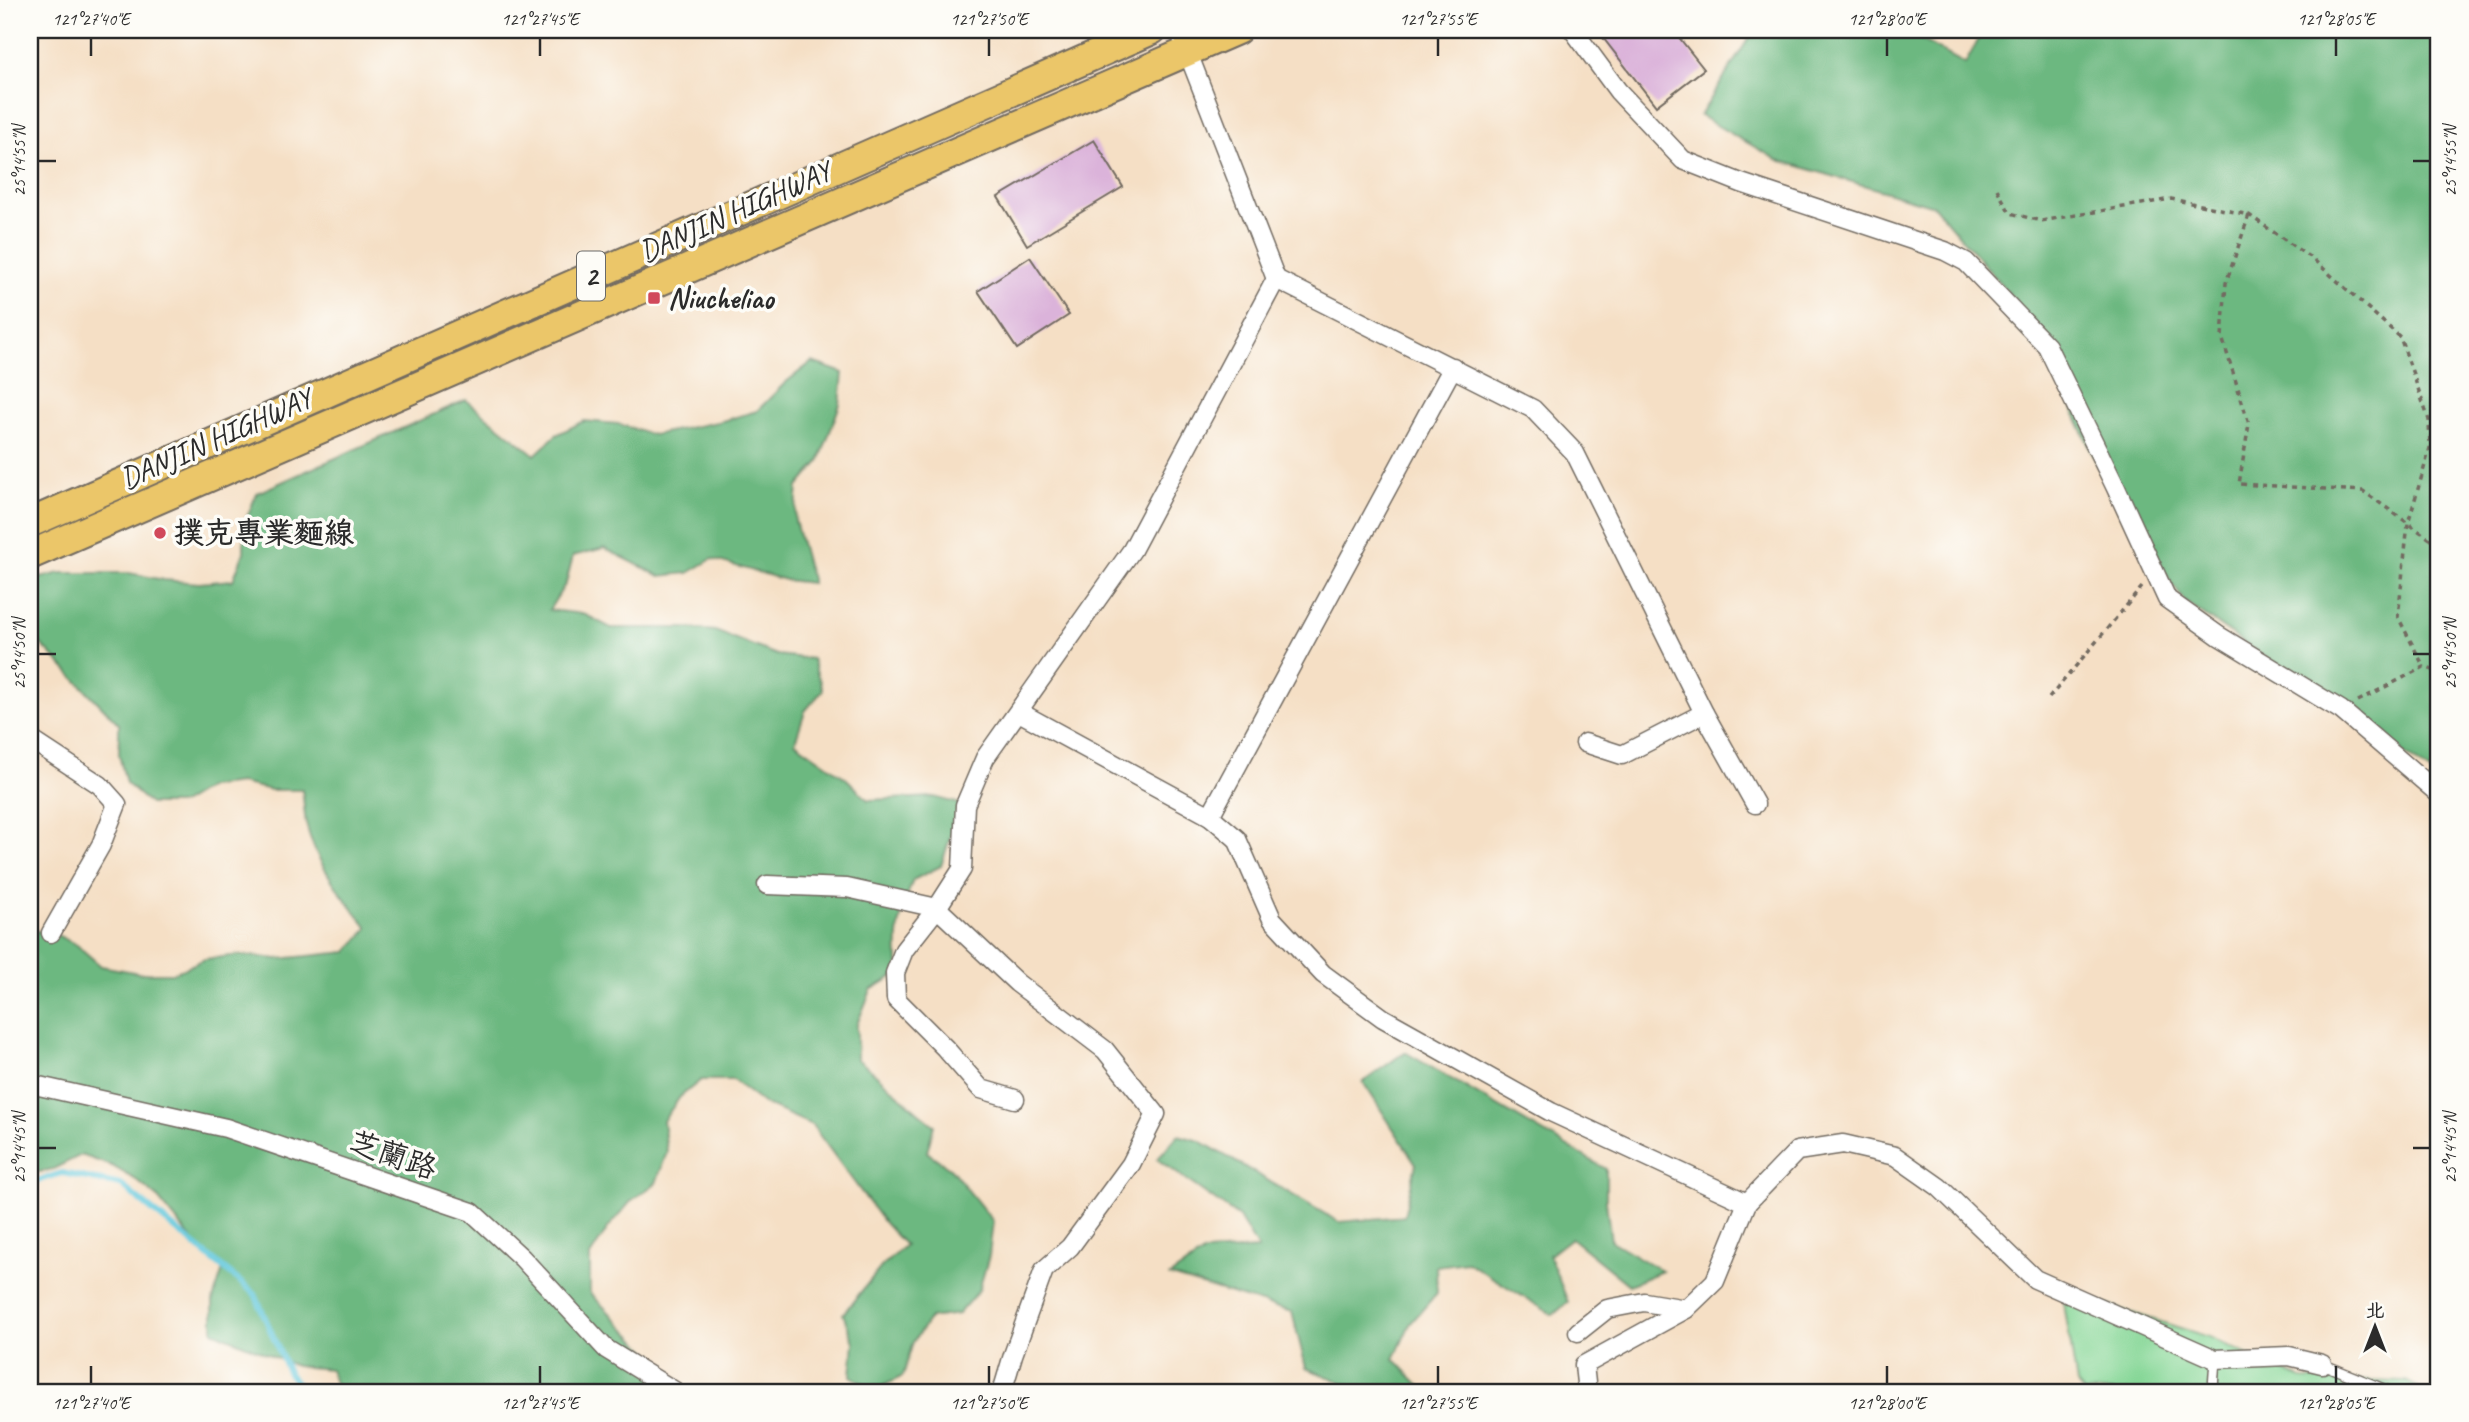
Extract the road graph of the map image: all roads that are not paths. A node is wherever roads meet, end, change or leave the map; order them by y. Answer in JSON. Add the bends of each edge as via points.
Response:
{"nodes":[{"id":1,"x":1152,"y":30,"type":"edge"},
{"id":2,"x":1237,"y":30,"type":"edge"},
{"id":3,"x":1573,"y":30,"type":"edge"},
{"id":4,"x":1183,"y":40,"type":"edge"},
{"id":5,"x":1276,"y":279,"type":"junction"},
{"id":6,"x":1453,"y":367,"type":"junction"},
{"id":7,"x":30,"y":523,"type":"edge"},
{"id":8,"x":30,"y":555,"type":"edge"},
{"id":9,"x":1018,"y":712,"type":"junction"},
{"id":10,"x":1704,"y":713,"type":"junction"},
{"id":11,"x":30,"y":739,"type":"edge"},
{"id":12,"x":1586,"y":743,"type":"dead end"},
{"id":13,"x":2439,"y":794,"type":"edge"},
{"id":14,"x":1755,"y":804,"type":"dead end"},
{"id":15,"x":1210,"y":816,"type":"junction"},
{"id":16,"x":767,"y":885,"type":"dead end"},
{"id":17,"x":937,"y":908,"type":"junction"},
{"id":18,"x":51,"y":933,"type":"dead end"},
{"id":19,"x":30,"y":1084,"type":"edge"},
{"id":20,"x":1015,"y":1099,"type":"dead end"},
{"id":21,"x":1747,"y":1203,"type":"junction"},
{"id":22,"x":1686,"y":1309,"type":"junction"},
{"id":23,"x":1578,"y":1332,"type":"dead end"},
{"id":24,"x":2215,"y":1359,"type":"junction"},
{"id":25,"x":2322,"y":1364,"type":"joint"},
{"id":26,"x":676,"y":1392,"type":"edge"},
{"id":27,"x":1002,"y":1392,"type":"edge"},
{"id":28,"x":1587,"y":1392,"type":"edge"},
{"id":29,"x":2210,"y":1392,"type":"edge"},
{"id":30,"x":2391,"y":1392,"type":"edge"}],
"edges":[{"from":1,"to":7,"type":"main road","name":"DANJIN HIGHWAY","number":"2"},
{"from":2,"to":4,"type":"main road","name":"DANJIN HIGHWAY","number":"2"},
{"from":3,"to":13,"type":"street","via":[[1618,91],[1683,160],[1966,262],[2047,345],[2166,598],[2341,710]]},
{"from":4,"to":5,"type":"street"},
{"from":4,"to":8,"type":"main road","name":"DANJIN HIGHWAY","number":"2"},
{"from":5,"to":6,"type":"street"},
{"from":5,"to":9,"type":"street","via":[[1132,550]]},
{"from":6,"to":10,"type":"street","via":[[1533,409],[1576,453]]},
{"from":6,"to":15,"type":"street"},
{"from":9,"to":15,"type":"street"},
{"from":9,"to":17,"type":"street","via":[[985,758],[965,805],[962,869]]},
{"from":10,"to":12,"type":"street","via":[[1622,755]]},
{"from":10,"to":14,"type":"street"},
{"from":11,"to":18,"type":"street","via":[[100,785],[117,804],[101,845]]},
{"from":15,"to":21,"type":"street","via":[[1237,839],[1272,919],[1323,974],[1383,1018],[1550,1112]]},
{"from":16,"to":17,"type":"street","via":[[847,888]]},
{"from":17,"to":20,"type":"street","via":[[904,950],[895,973],[896,999],[981,1089]]},
{"from":17,"to":27,"type":"street","via":[[1017,983],[1105,1050],[1156,1114],[1131,1164],[1070,1247],[1044,1269]]},
{"from":19,"to":26,"type":"street","name":"芝蘭路","via":[[226,1128],[472,1212],[522,1258],[606,1349]]},
{"from":21,"to":22,"type":"street","via":[[1715,1281]]},
{"from":21,"to":24,"type":"street","via":[[1797,1151],[1843,1144],[1895,1157],[1939,1187],[2035,1279]]},
{"from":22,"to":23,"type":"street","via":[[1644,1302],[1607,1309]]},
{"from":22,"to":28,"type":"street","via":[[1584,1366]]},
{"from":24,"to":25,"type":"street","via":[[2289,1356]]},
{"from":24,"to":29,"type":"lane"},
{"from":25,"to":30,"type":"lane"}]}
